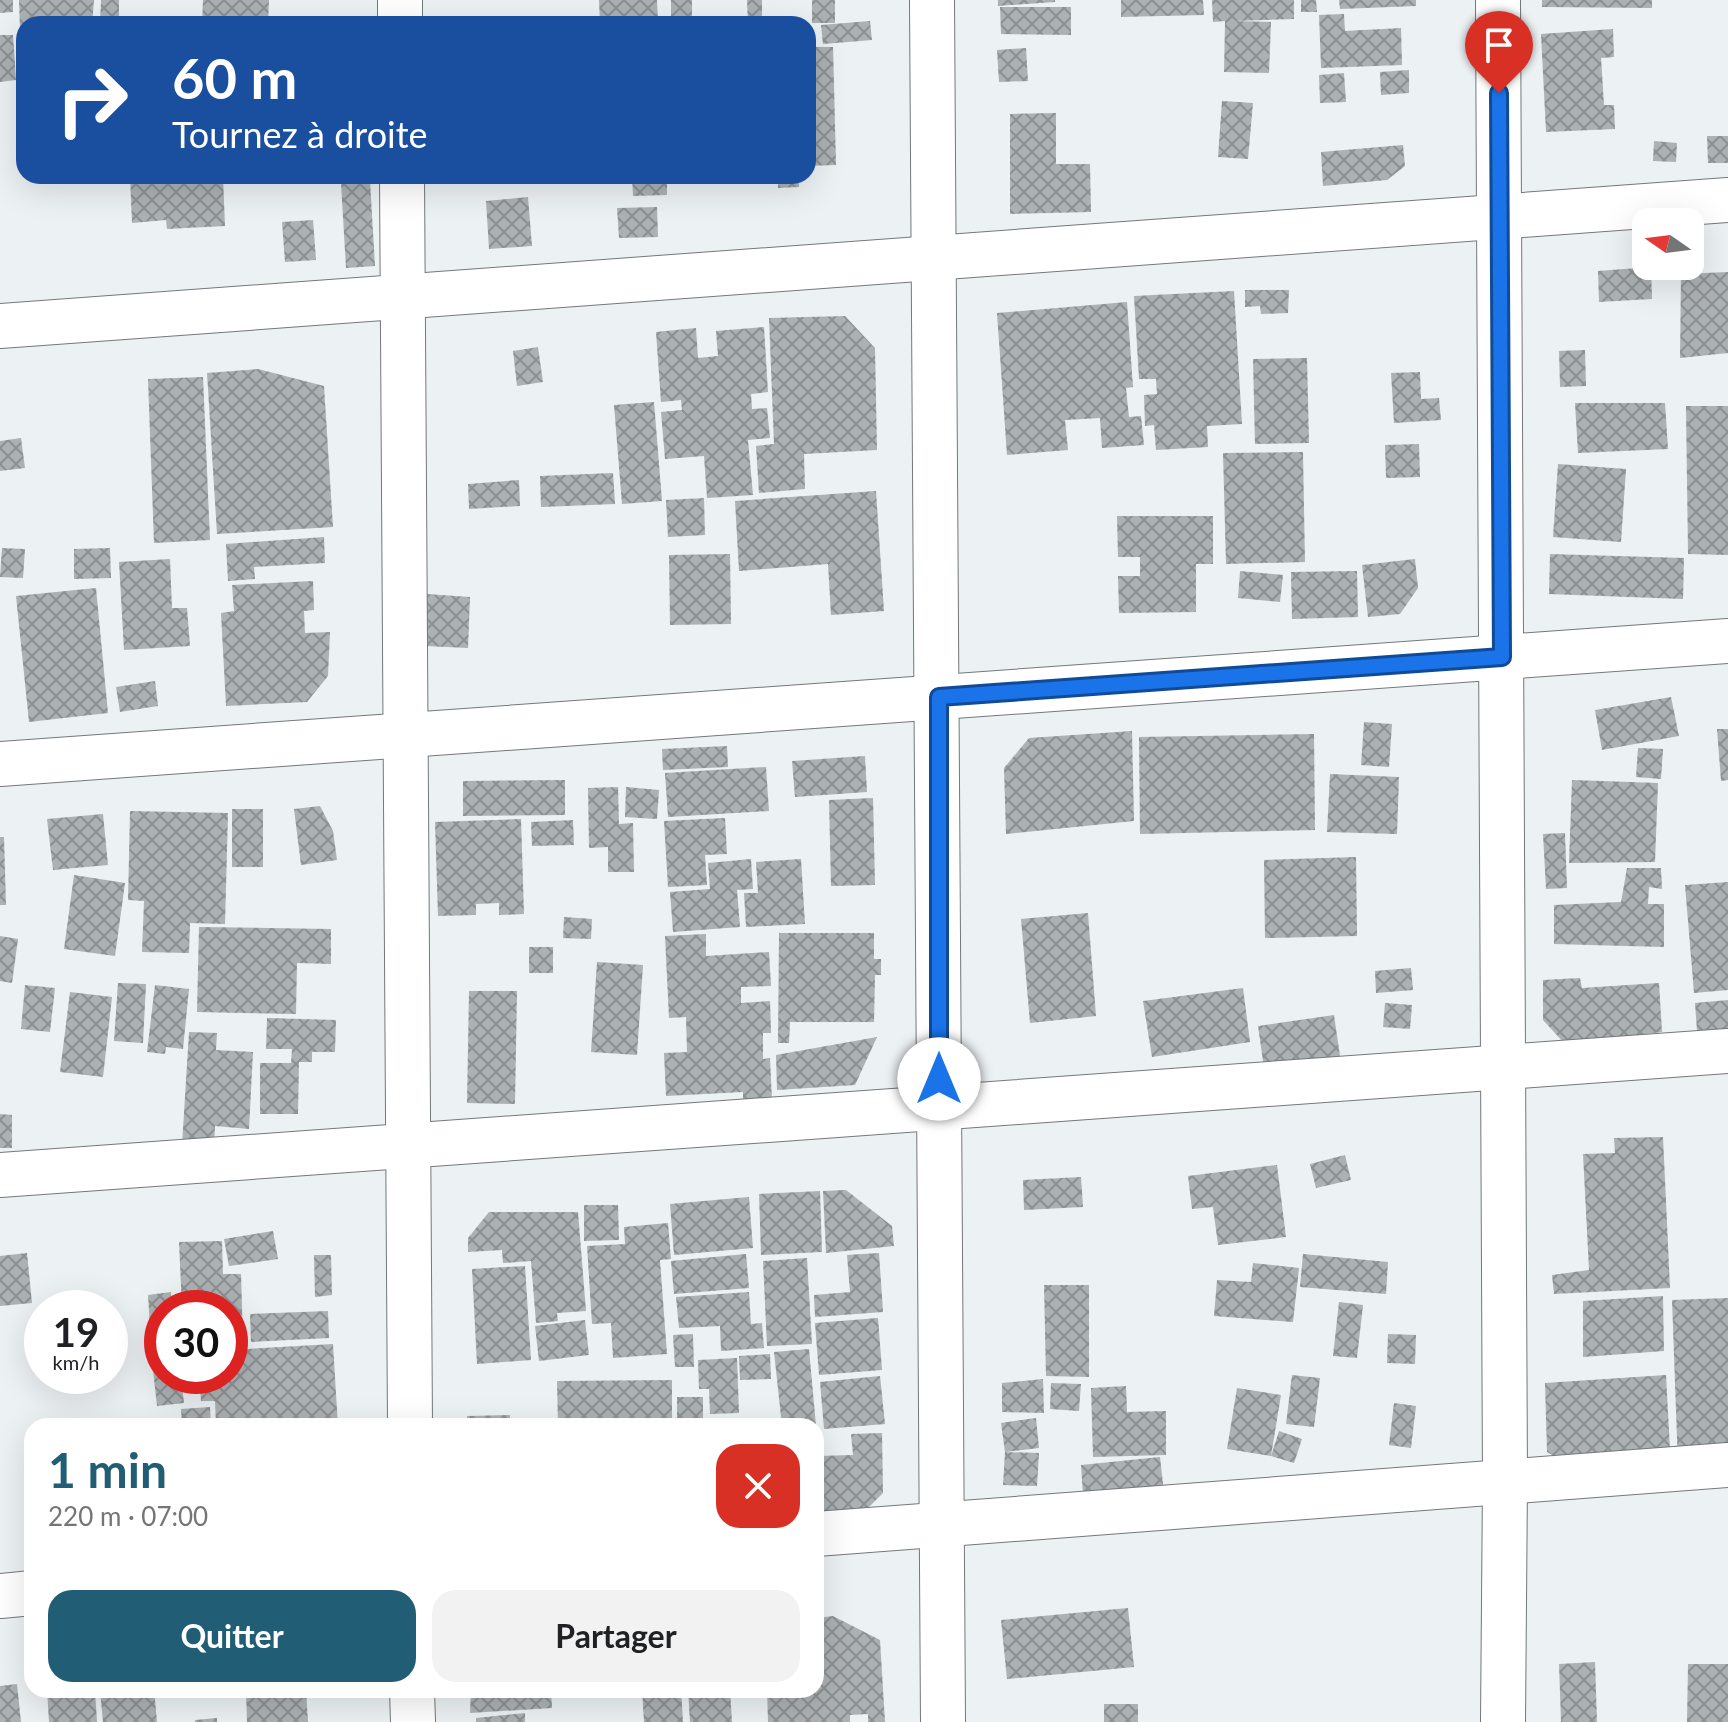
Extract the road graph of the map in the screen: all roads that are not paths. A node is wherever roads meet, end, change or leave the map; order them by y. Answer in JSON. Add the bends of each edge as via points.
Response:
{"nodes":[{"id":1,"x":932,"y":0,"type":"edge"},
{"id":2,"x":1498,"y":0,"type":"edge"},
{"id":3,"x":402,"y":184,"type":"edge"},
{"id":4,"x":1728,"y":200,"type":"edge"},
{"id":5,"x":1500,"y":217,"type":"junction"},
{"id":6,"x":935,"y":258,"type":"junction"},
{"id":7,"x":403,"y":296,"type":"junction"},
{"id":8,"x":0,"y":326,"type":"edge"},
{"id":9,"x":1728,"y":641,"type":"edge"},
{"id":10,"x":1502,"y":657,"type":"junction"},
{"id":11,"x":939,"y":697,"type":"junction"},
{"id":12,"x":407,"y":735,"type":"junction"},
{"id":13,"x":0,"y":764,"type":"edge"},
{"id":14,"x":1728,"y":1051,"type":"edge"},
{"id":15,"x":1502,"y":1067,"type":"junction"},
{"id":16,"x":939,"y":1107,"type":"junction"},
{"id":17,"x":408,"y":1145,"type":"junction"},
{"id":18,"x":0,"y":1175,"type":"edge"},
{"id":19,"x":410,"y":1418,"type":"edge"},
{"id":20,"x":1728,"y":1465,"type":"edge"},
{"id":21,"x":1505,"y":1482,"type":"junction"},
{"id":22,"x":941,"y":1525,"type":"junction"},
{"id":23,"x":824,"y":1533,"type":"edge"},
{"id":24,"x":24,"y":1594,"type":"edge"},
{"id":25,"x":0,"y":1596,"type":"edge"},
{"id":26,"x":412,"y":1698,"type":"edge"},
{"id":27,"x":413,"y":1722,"type":"edge"},
{"id":28,"x":943,"y":1722,"type":"edge"},
{"id":29,"x":1503,"y":1722,"type":"edge"}],
"edges":[{"from":1,"to":6,"type":"street"},
{"from":2,"to":5,"type":"street"},
{"from":3,"to":7,"type":"street"},
{"from":4,"to":5,"type":"street"},
{"from":5,"to":6,"type":"street"},
{"from":5,"to":10,"type":"street"},
{"from":6,"to":7,"type":"street"},
{"from":6,"to":11,"type":"street"},
{"from":7,"to":8,"type":"street"},
{"from":7,"to":12,"type":"street"},
{"from":9,"to":10,"type":"street"},
{"from":10,"to":11,"type":"street"},
{"from":10,"to":15,"type":"street"},
{"from":11,"to":12,"type":"street"},
{"from":11,"to":16,"type":"street"},
{"from":12,"to":13,"type":"street"},
{"from":12,"to":17,"type":"street"},
{"from":14,"to":15,"type":"street"},
{"from":15,"to":16,"type":"street"},
{"from":15,"to":21,"type":"street"},
{"from":16,"to":17,"type":"street"},
{"from":16,"to":22,"type":"street"},
{"from":17,"to":18,"type":"street"},
{"from":17,"to":19,"type":"street"},
{"from":20,"to":21,"type":"street"},
{"from":21,"to":22,"type":"street"},
{"from":21,"to":29,"type":"street"},
{"from":22,"to":23,"type":"street"},
{"from":22,"to":28,"type":"street"},
{"from":24,"to":25,"type":"street"},
{"from":26,"to":27,"type":"street"}]}
